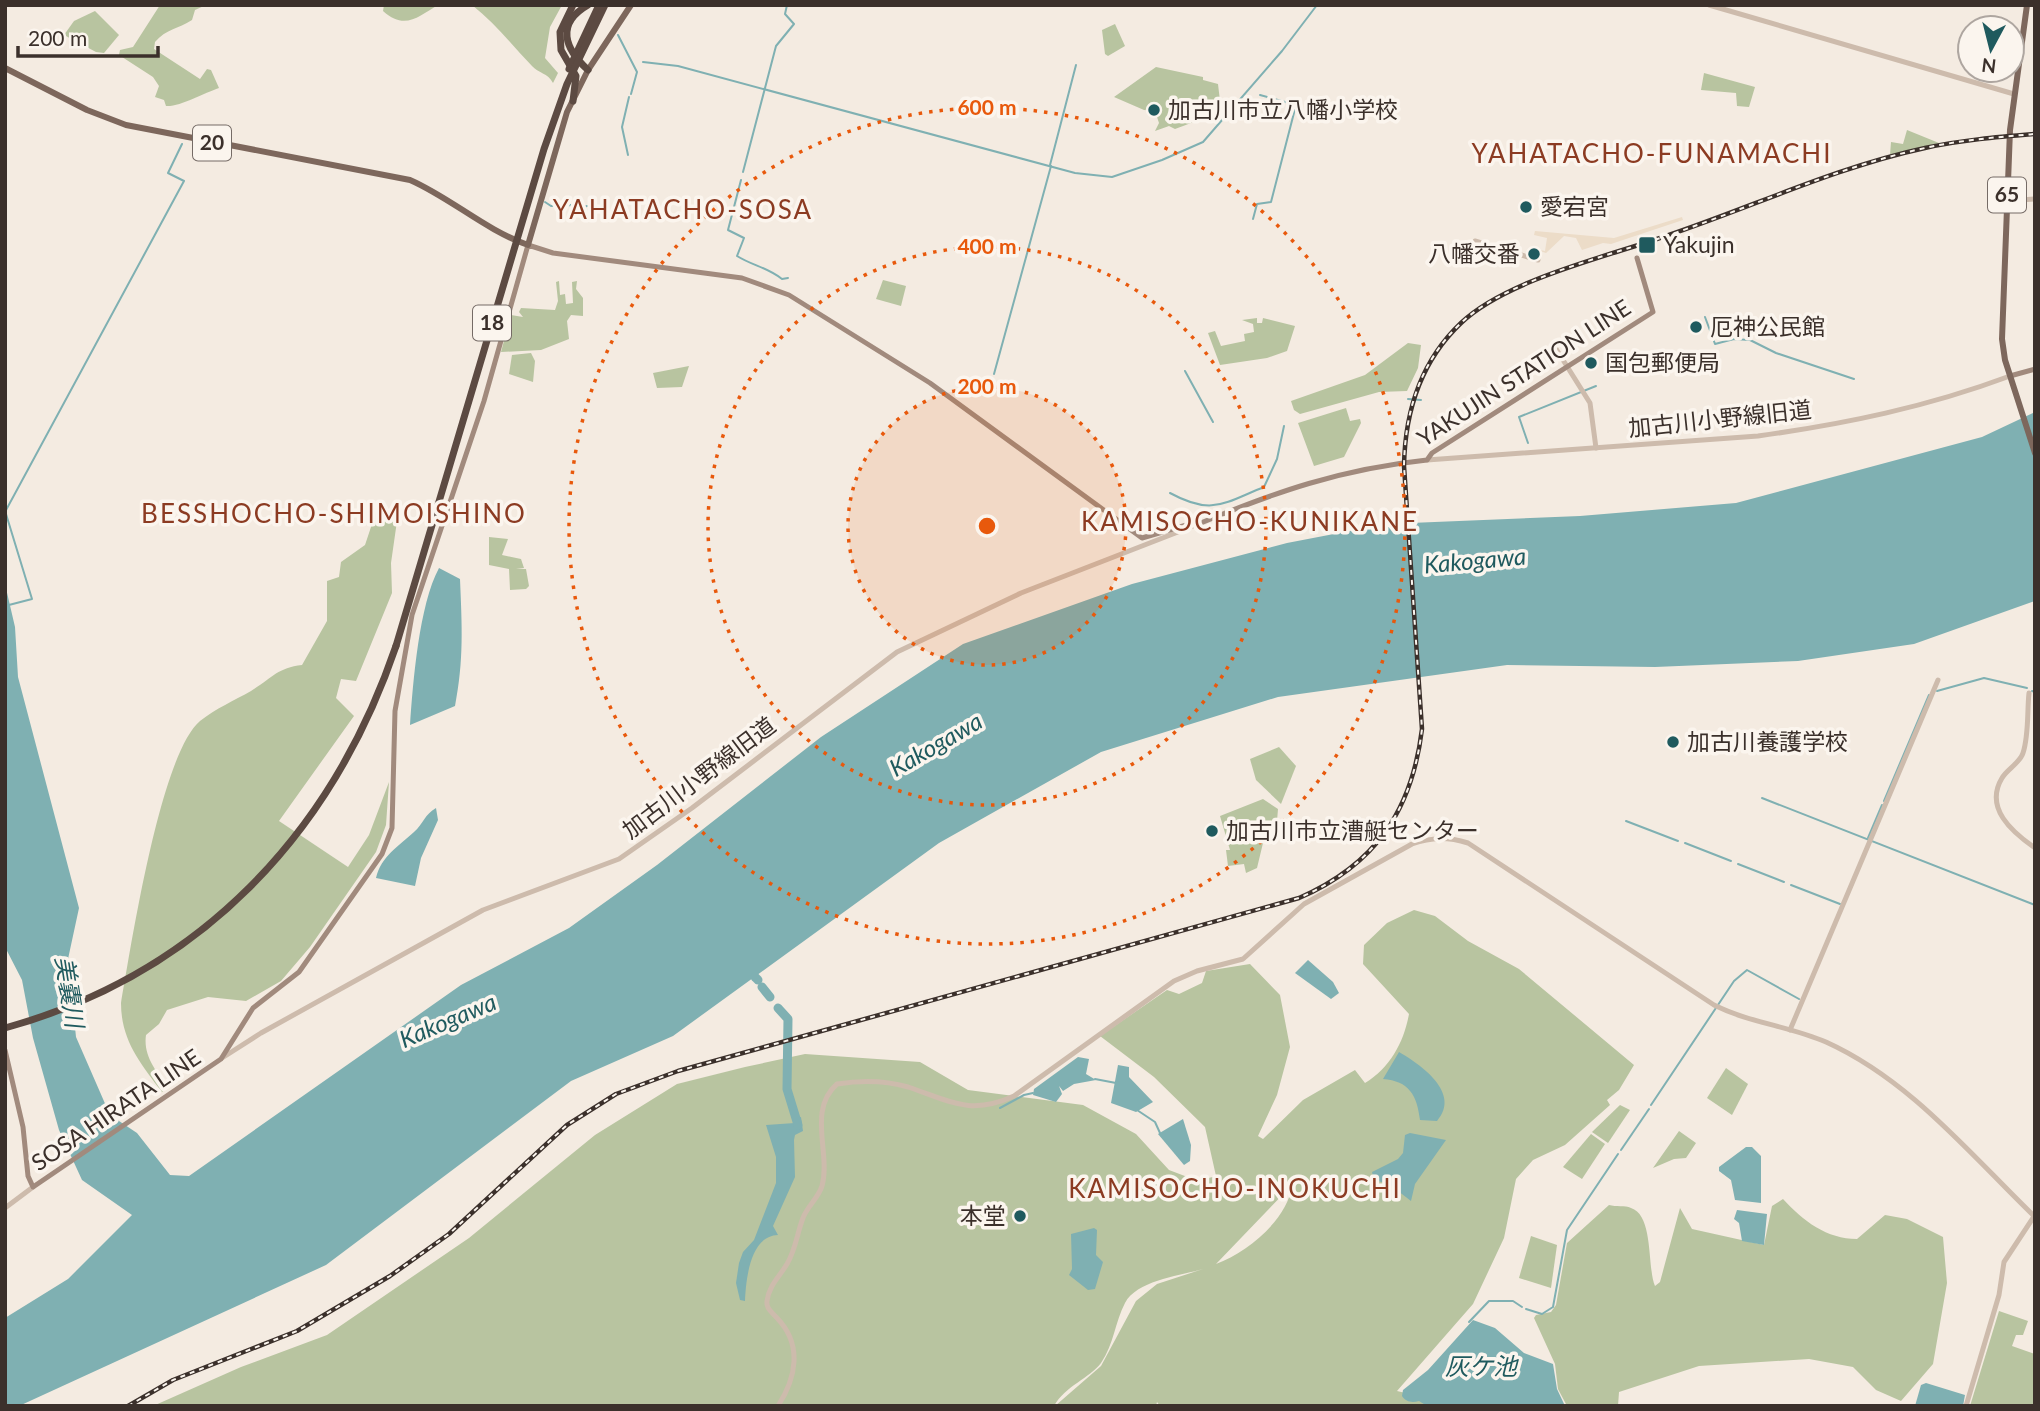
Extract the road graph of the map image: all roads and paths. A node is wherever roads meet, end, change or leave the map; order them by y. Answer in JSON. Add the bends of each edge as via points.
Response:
{"nodes":[{"id":1,"x":573,"y":5,"type":"edge"},
{"id":2,"x":588,"y":5,"type":"edge"},
{"id":3,"x":599,"y":5,"type":"edge"},
{"id":4,"x":605,"y":5,"type":"edge"},
{"id":5,"x":631,"y":5,"type":"edge"},
{"id":6,"x":1709,"y":5,"type":"edge"},
{"id":7,"x":2027,"y":5,"type":"edge"},
{"id":8,"x":570,"y":65,"type":"junction"},
{"id":9,"x":5,"y":68,"type":"edge"},
{"id":10,"x":588,"y":70,"type":"junction"},
{"id":11,"x":2014,"y":94,"type":"junction"},
{"id":12,"x":573,"y":101,"type":"junction"},
{"id":13,"x":2035,"y":198,"type":"edge"},
{"id":14,"x":2007,"y":201,"type":"junction"},
{"id":15,"x":1475,"y":242,"type":"dead end"},
{"id":16,"x":528,"y":246,"type":"junction"},
{"id":17,"x":1637,"y":258,"type":"dead end"},
{"id":18,"x":1538,"y":260,"type":"dead end"},
{"id":19,"x":1553,"y":344,"type":"dead end"},
{"id":20,"x":1568,"y":366,"type":"junction"},
{"id":21,"x":2035,"y":369,"type":"edge"},
{"id":22,"x":2010,"y":376,"type":"junction"},
{"id":23,"x":1596,"y":448,"type":"junction"},
{"id":24,"x":2035,"y":453,"type":"edge"},
{"id":25,"x":1427,"y":460,"type":"junction"},
{"id":26,"x":1196,"y":525,"type":"junction"},
{"id":27,"x":395,"y":646,"type":"junction"},
{"id":28,"x":1938,"y":680,"type":"dead end"},
{"id":29,"x":2029,"y":693,"type":"dead end"},
{"id":30,"x":2035,"y":848,"type":"edge"},
{"id":31,"x":5,"y":1026,"type":"edge"},
{"id":32,"x":1790,"y":1030,"type":"junction"},
{"id":33,"x":5,"y":1050,"type":"edge"},
{"id":34,"x":221,"y":1059,"type":"junction"},
{"id":35,"x":33,"y":1187,"type":"junction"},
{"id":36,"x":5,"y":1208,"type":"edge"},
{"id":37,"x":2034,"y":1215,"type":"edge"},
{"id":38,"x":778,"y":1406,"type":"edge"},
{"id":39,"x":1966,"y":1406,"type":"edge"}],
"edges":[{"from":1,"to":8,"type":"highway","via":[[560,32],[561,50]]},
{"from":2,"to":10,"type":"highway","via":[[574,16],[567,39],[570,53]]},
{"from":3,"to":27,"type":"highway","number":"18","bridge":true,"via":[[540,148]]},
{"from":4,"to":27,"type":"highway","number":"18","bridge":true,"via":[[567,85],[544,149]]},
{"from":5,"to":10,"type":"main road"},
{"from":6,"to":11,"type":"street"},
{"from":7,"to":11,"type":"main road","number":"65"},
{"from":8,"to":10,"type":"highway"},
{"from":8,"to":12,"type":"highway","via":[[576,79]]},
{"from":9,"to":16,"type":"main road","number":"20","via":[[126,125],[410,180]]},
{"from":10,"to":12,"type":"main road"},
{"from":11,"to":14,"type":"main road","number":"65"},
{"from":12,"to":16,"type":"main road"},
{"from":13,"to":14,"type":"street"},
{"from":14,"to":22,"type":"main road","number":"65","via":[[2002,340]]},
{"from":15,"to":18,"type":"street"},
{"from":16,"to":26,"type":"main road","name":"YAKUJIN STATION LINE","via":[[742,278],[779,291],[930,383],[1137,537]]},
{"from":16,"to":34,"type":"main road","name":"SOSA HIRATA LINE","via":[[484,401],[412,615],[395,711],[393,828],[382,855],[299,972],[253,1008]]},
{"from":17,"to":20,"type":"main road","name":"YAKUJIN STATION LINE","via":[[1653,312]]},
{"from":19,"to":20,"type":"street"},
{"from":20,"to":23,"type":"street","via":[[1590,402]]},
{"from":20,"to":25,"type":"main road","name":"YAKUJIN STATION LINE"},
{"from":21,"to":22,"type":"main road"},
{"from":22,"to":23,"type":"street","name":"加古川小野線旧道","via":[[1937,402],[1810,429]]},
{"from":22,"to":24,"type":"main road","number":"65"},
{"from":23,"to":25,"type":"street","name":"加古川小野線旧道"},
{"from":25,"to":26,"type":"main road","name":"YAKUJIN STATION LINE","via":[[1311,480]]},
{"from":26,"to":34,"type":"street","name":"加古川小野線旧道","via":[[1021,593],[897,652],[619,859],[475,914]]},
{"from":27,"to":31,"type":"highway","number":"18","via":[[355,748],[307,823],[246,892],[169,951],[112,983]]},
{"from":28,"to":32,"type":"street"},
{"from":29,"to":30,"type":"street","via":[[2023,752],[2002,778],[1996,803],[1999,815]]},
{"from":32,"to":37,"type":"street","via":[[1851,1055],[1899,1085]]},
{"from":32,"to":38,"type":"street","via":[[1738,1017],[1714,1005],[1468,843],[1445,838],[1412,844],[1304,904],[1247,957],[1174,981],[999,1103],[976,1108],[867,1079],[837,1083],[824,1101],[822,1186],[803,1217],[794,1251],[767,1299],[794,1353],[791,1383]]},
{"from":33,"to":35,"type":"main road","name":"SOSA HIRATA LINE"},
{"from":34,"to":35,"type":"main road","name":"SOSA HIRATA LINE"},
{"from":35,"to":36,"type":"street"},
{"from":37,"to":39,"type":"street","via":[[2004,1262],[1999,1295]]}]}
